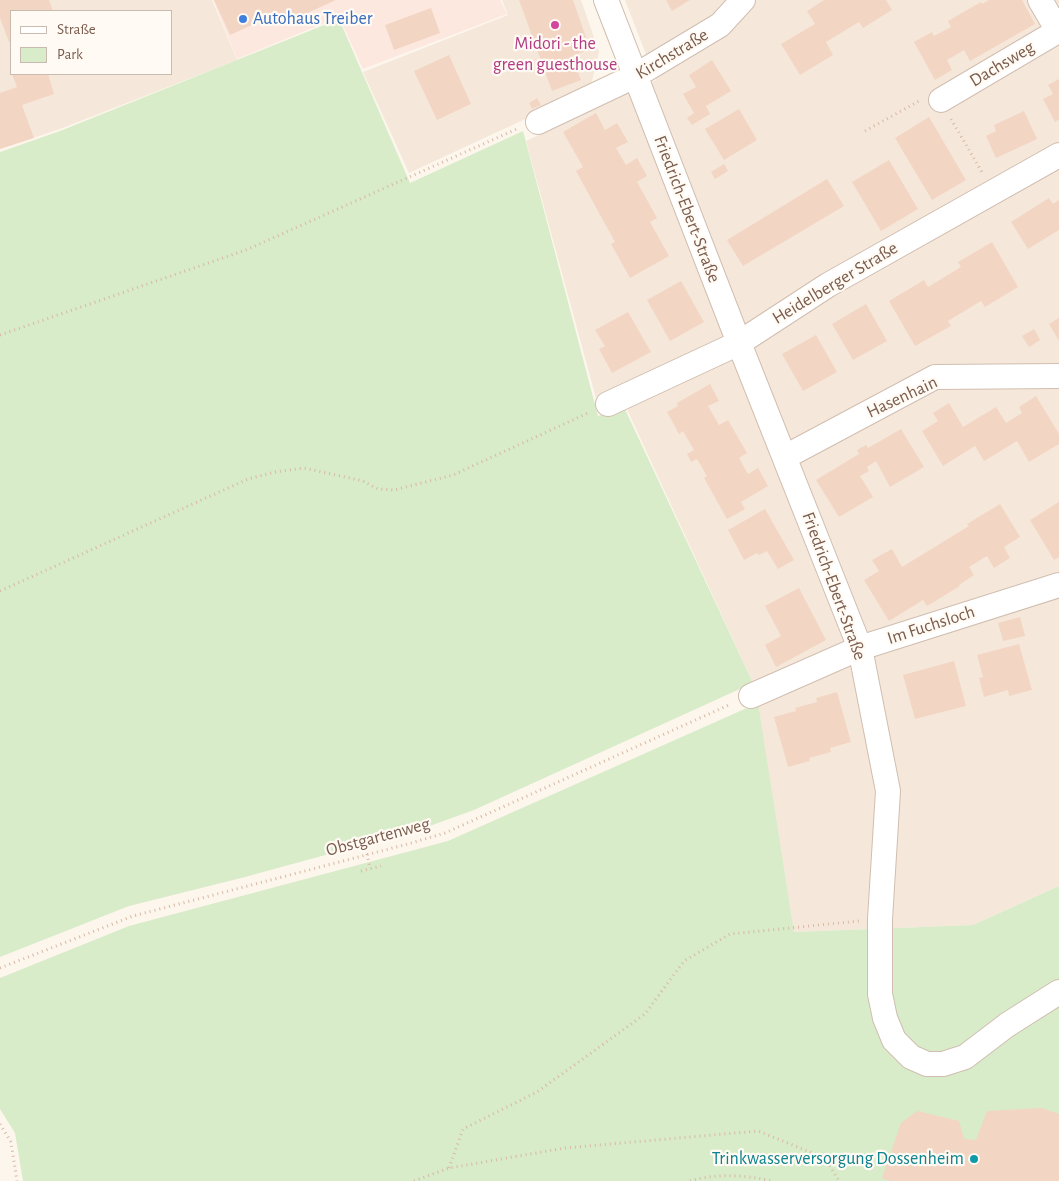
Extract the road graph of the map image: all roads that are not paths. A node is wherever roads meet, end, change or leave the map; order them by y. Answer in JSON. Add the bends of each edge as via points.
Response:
{"nodes":[{"id":1,"x":606,"y":0,"type":"edge"},
{"id":2,"x":743,"y":0,"type":"edge"},
{"id":3,"x":1040,"y":0,"type":"edge"},
{"id":4,"x":636,"y":76,"type":"junction"},
{"id":5,"x":941,"y":100,"type":"road end"},
{"id":6,"x":538,"y":122,"type":"road end"},
{"id":7,"x":1059,"y":155,"type":"edge"},
{"id":8,"x":739,"y":343,"type":"junction"},
{"id":9,"x":1059,"y":376,"type":"edge"},
{"id":10,"x":608,"y":404,"type":"road end"},
{"id":11,"x":785,"y":457,"type":"junction"},
{"id":12,"x":1059,"y":585,"type":"edge"},
{"id":13,"x":860,"y":648,"type":"junction"},
{"id":14,"x":751,"y":696,"type":"road end"},
{"id":15,"x":1059,"y":992,"type":"edge"}],
"edges":[{"from":1,"to":4,"type":"street","name":"Friedrich-Ebert-Straße"},
{"from":2,"to":4,"type":"street","name":"Kirchstraße","via":[[720,25]]},
{"from":3,"to":5,"type":"street","name":"Dachsweg","via":[[1058,31]]},
{"from":4,"to":6,"type":"street","name":"Kirchstraße"},
{"from":4,"to":8,"type":"street","name":"Friedrich-Ebert-Straße"},
{"from":7,"to":8,"type":"street","name":"Heidelberger Straße","via":[[828,285]]},
{"from":8,"to":10,"type":"street","name":"Heidelberger Straße"},
{"from":8,"to":11,"type":"street","name":"Friedrich-Ebert-Straße"},
{"from":9,"to":11,"type":"street","name":"Hasenhain","via":[[935,377]]},
{"from":11,"to":13,"type":"street","name":"Friedrich-Ebert-Straße"},
{"from":12,"to":13,"type":"street","name":"Im Fuchsloch"},
{"from":13,"to":14,"type":"street","name":"Im Fuchsloch"},
{"from":13,"to":15,"type":"street","name":"Friedrich-Ebert-Straße","via":[[888,791],[880,919],[880,994],[894,1040],[911,1057],[927,1064],[943,1064],[965,1057]]}]}
